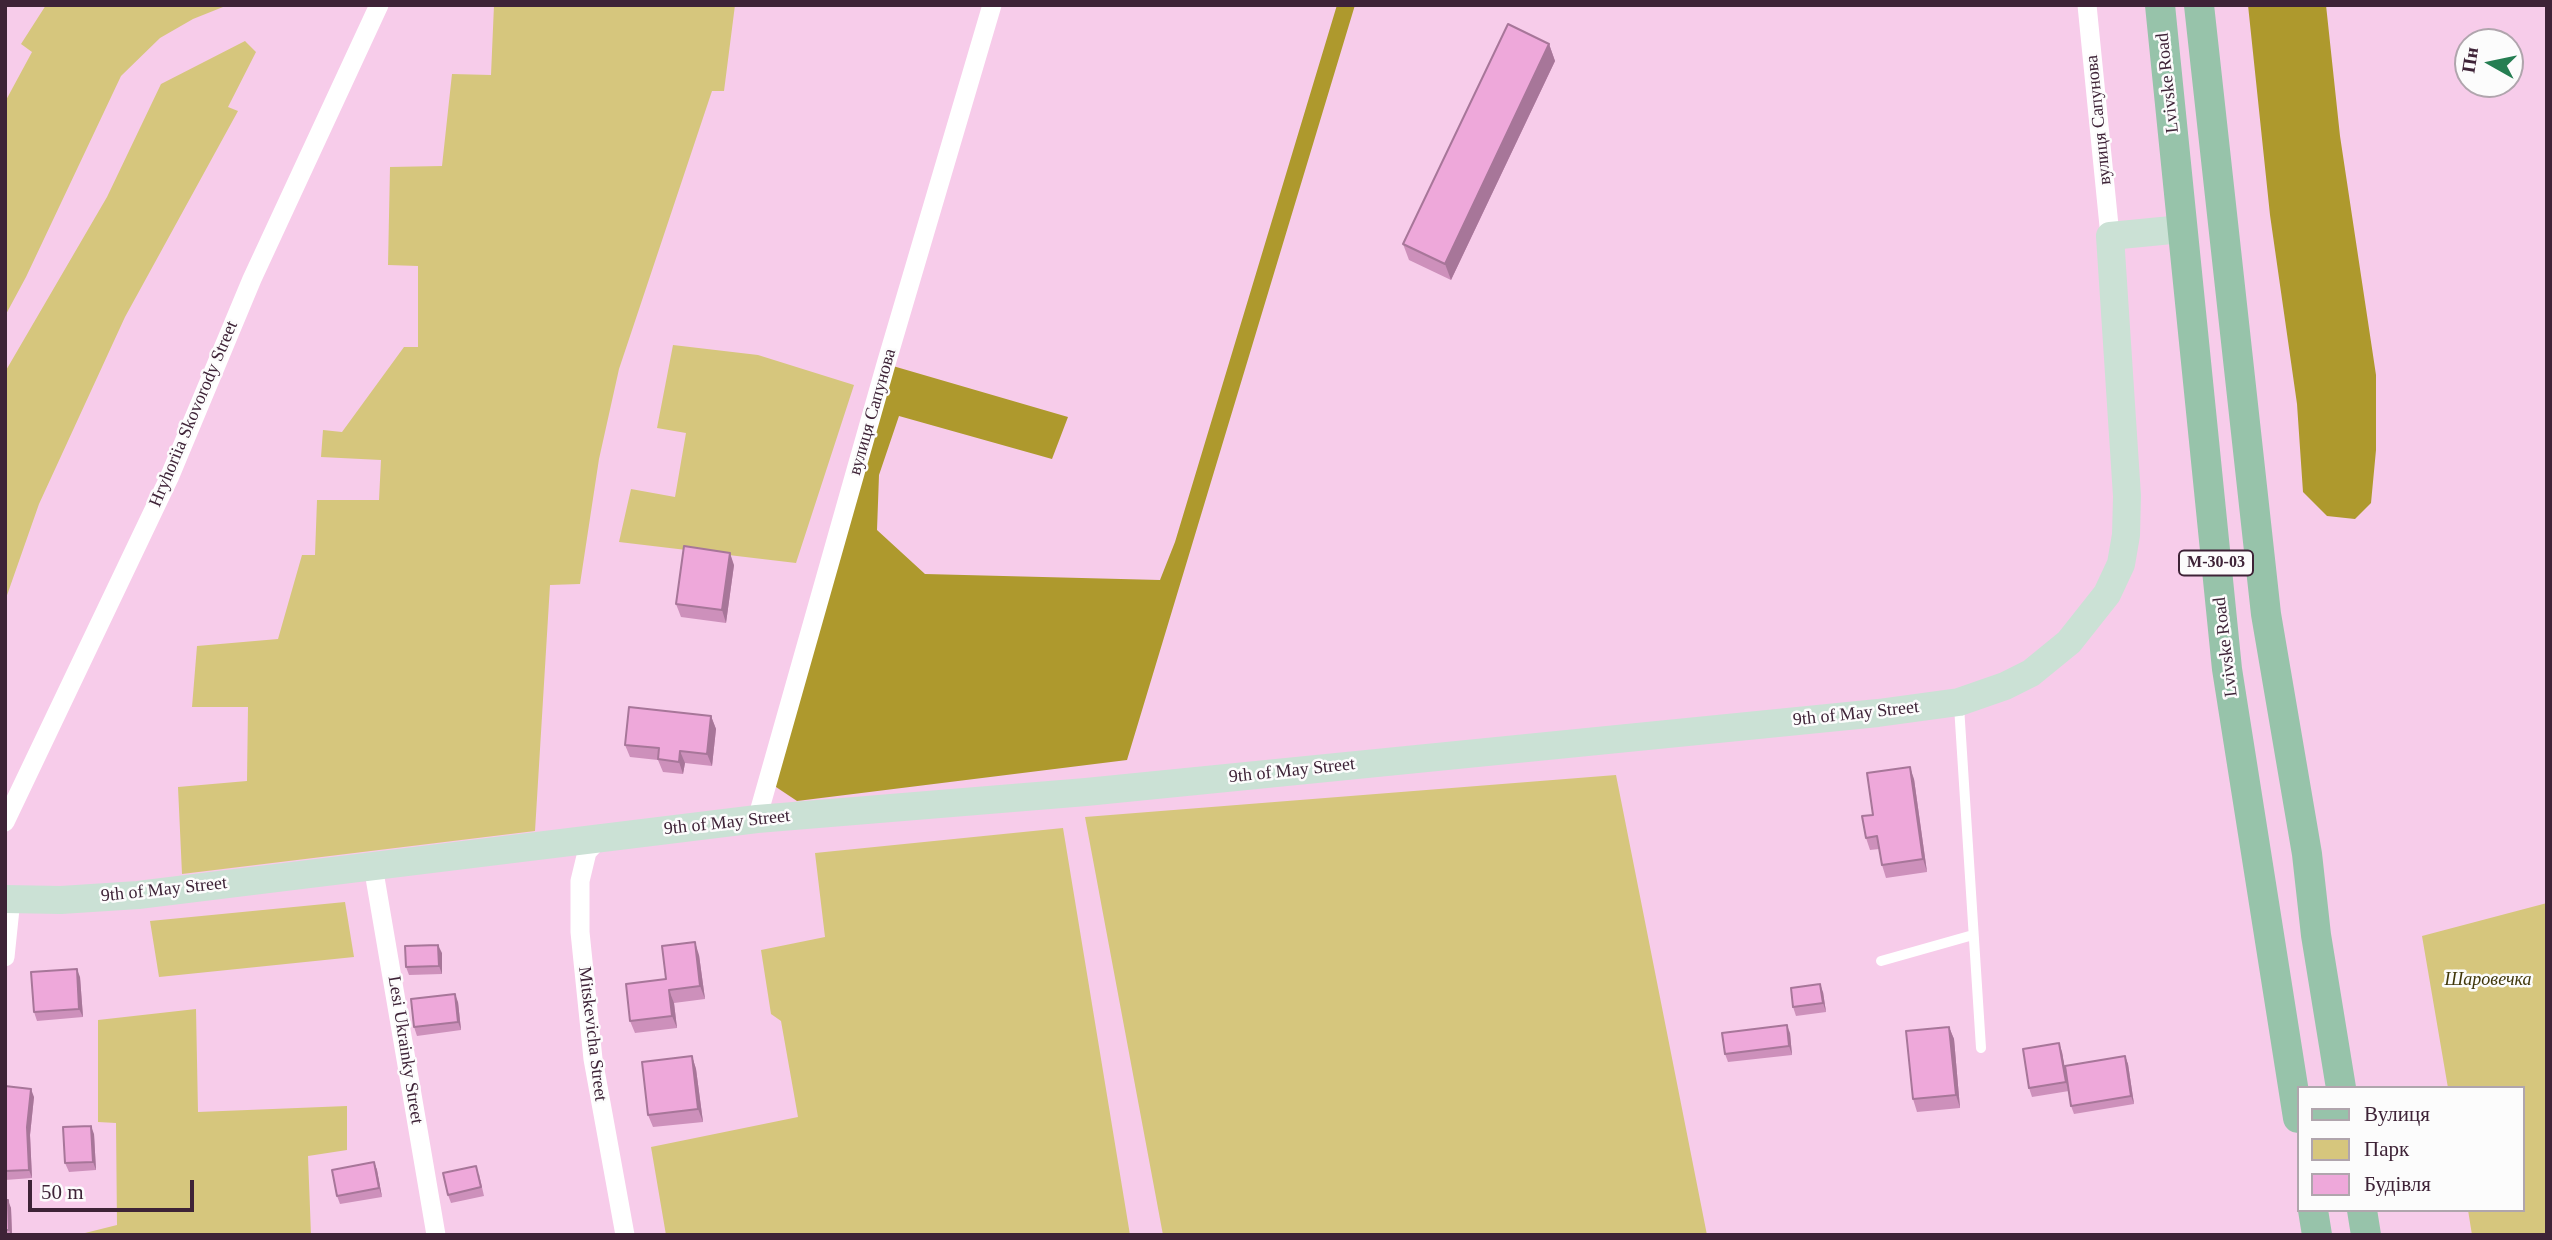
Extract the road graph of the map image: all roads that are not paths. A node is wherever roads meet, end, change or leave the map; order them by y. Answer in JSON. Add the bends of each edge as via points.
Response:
{"nodes":[{"id":1,"x":379,"y":5,"type":"edge"},
{"id":2,"x":992,"y":5,"type":"edge"},
{"id":3,"x":2087,"y":5,"type":"edge"},
{"id":4,"x":2160,"y":5,"type":"edge"},
{"id":5,"x":2200,"y":5,"type":"edge"},
{"id":6,"x":2182,"y":229,"type":"junction"},
{"id":7,"x":2110,"y":236,"type":"junction"},
{"id":8,"x":1959,"y":702,"type":"junction"},
{"id":9,"x":757,"y":819,"type":"junction"},
{"id":10,"x":5,"y":822,"type":"edge"},
{"id":11,"x":600,"y":838,"type":"junction"},
{"id":12,"x":373,"y":866,"type":"junction"},
{"id":13,"x":8,"y":899,"type":"edge"},
{"id":14,"x":1973,"y":935,"type":"junction"},
{"id":15,"x":5,"y":957,"type":"edge"},
{"id":16,"x":1881,"y":961,"type":"dead end"},
{"id":17,"x":1981,"y":1048,"type":"dead end"},
{"id":18,"x":2341,"y":1086,"type":"edge"},
{"id":19,"x":2296,"y":1105,"type":"edge"},
{"id":20,"x":2362,"y":1212,"type":"edge"},
{"id":21,"x":436,"y":1235,"type":"edge"},
{"id":22,"x":625,"y":1235,"type":"edge"},
{"id":23,"x":2366,"y":1235,"type":"edge"}],
"edges":[{"from":1,"to":10,"type":"street","name":"Hryhoriia Skovorody Street","via":[[252,279],[169,478]]},
{"from":2,"to":9,"type":"street","name":"вулиця Сапунова"},
{"from":3,"to":7,"type":"street","name":"вулиця Сапунова"},
{"from":4,"to":6,"type":"main road","name":"Lvivske Road","number":"М-30-03"},
{"from":5,"to":18,"type":"main road","number":"М-30-03","via":[[2266,614]]},
{"from":6,"to":7,"type":"street"},
{"from":6,"to":19,"type":"main road","name":"Lvivske Road","number":"М-30-03","via":[[2227,669]]},
{"from":7,"to":8,"type":"street","name":"9th of May Street","via":[[2127,496],[2121,564],[2107,594],[2069,642],[2031,673]]},
{"from":8,"to":9,"type":"street","name":"9th of May Street","via":[[1086,792]]},
{"from":8,"to":14,"type":"lane"},
{"from":9,"to":11,"type":"street","name":"9th of May Street"},
{"from":11,"to":12,"type":"street","name":"9th of May Street"},
{"from":11,"to":22,"type":"street","name":"Mitskevicha Street","via":[[587,852],[580,881],[580,932],[593,1059]]},
{"from":12,"to":13,"type":"street","name":"9th of May Street","via":[[138,895]]},
{"from":12,"to":21,"type":"street","name":"Lesi Ukrainky Street"},
{"from":13,"to":15,"type":"street"},
{"from":14,"to":16,"type":"lane"},
{"from":14,"to":17,"type":"lane"},
{"from":20,"to":23,"type":"main road"}]}
